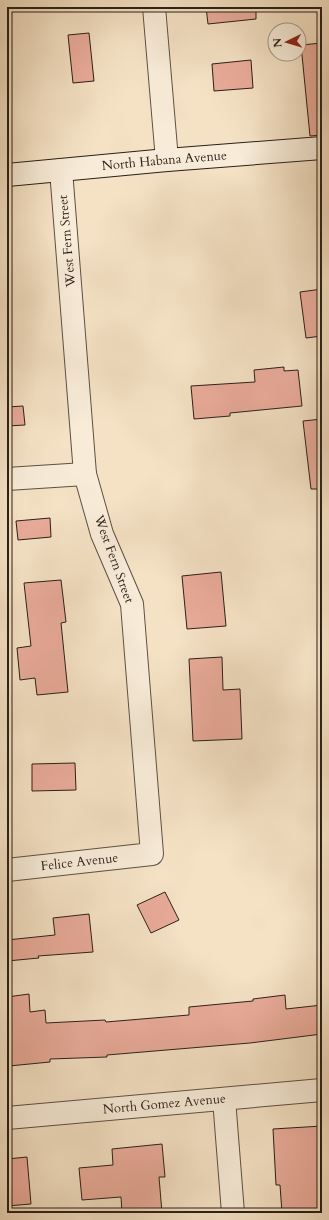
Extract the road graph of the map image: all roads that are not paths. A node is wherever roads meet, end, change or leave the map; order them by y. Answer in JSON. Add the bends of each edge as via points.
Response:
{"nodes":[{"id":1,"x":154,"y":7,"type":"edge"},
{"id":2,"x":322,"y":148,"type":"edge"},
{"id":3,"x":167,"y":160,"type":"junction"},
{"id":4,"x":61,"y":170,"type":"junction"},
{"id":5,"x":7,"y":175,"type":"edge"},
{"id":6,"x":85,"y":474,"type":"junction"},
{"id":7,"x":7,"y":479,"type":"edge"},
{"id":8,"x":152,"y":854,"type":"joint"},
{"id":9,"x":7,"y":870,"type":"edge"},
{"id":10,"x":322,"y":1090,"type":"edge"},
{"id":11,"x":224,"y":1099,"type":"junction"},
{"id":12,"x":7,"y":1118,"type":"edge"},
{"id":13,"x":234,"y":1213,"type":"edge"}],
"edges":[{"from":1,"to":3,"type":"street"},
{"from":2,"to":3,"type":"street","name":"North Habana Avenue"},
{"from":3,"to":4,"type":"street","name":"North Habana Avenue"},
{"from":4,"to":5,"type":"street","name":"North Habana Avenue"},
{"from":4,"to":6,"type":"street","name":"West Fern Street"},
{"from":6,"to":7,"type":"street"},
{"from":6,"to":8,"type":"street","name":"West Fern Street","via":[[102,534],[132,604]]},
{"from":8,"to":9,"type":"street","name":"Felice Avenue"},
{"from":10,"to":11,"type":"street","name":"North Gomez Avenue"},
{"from":11,"to":12,"type":"street","name":"North Gomez Avenue"},
{"from":11,"to":13,"type":"street"}]}
